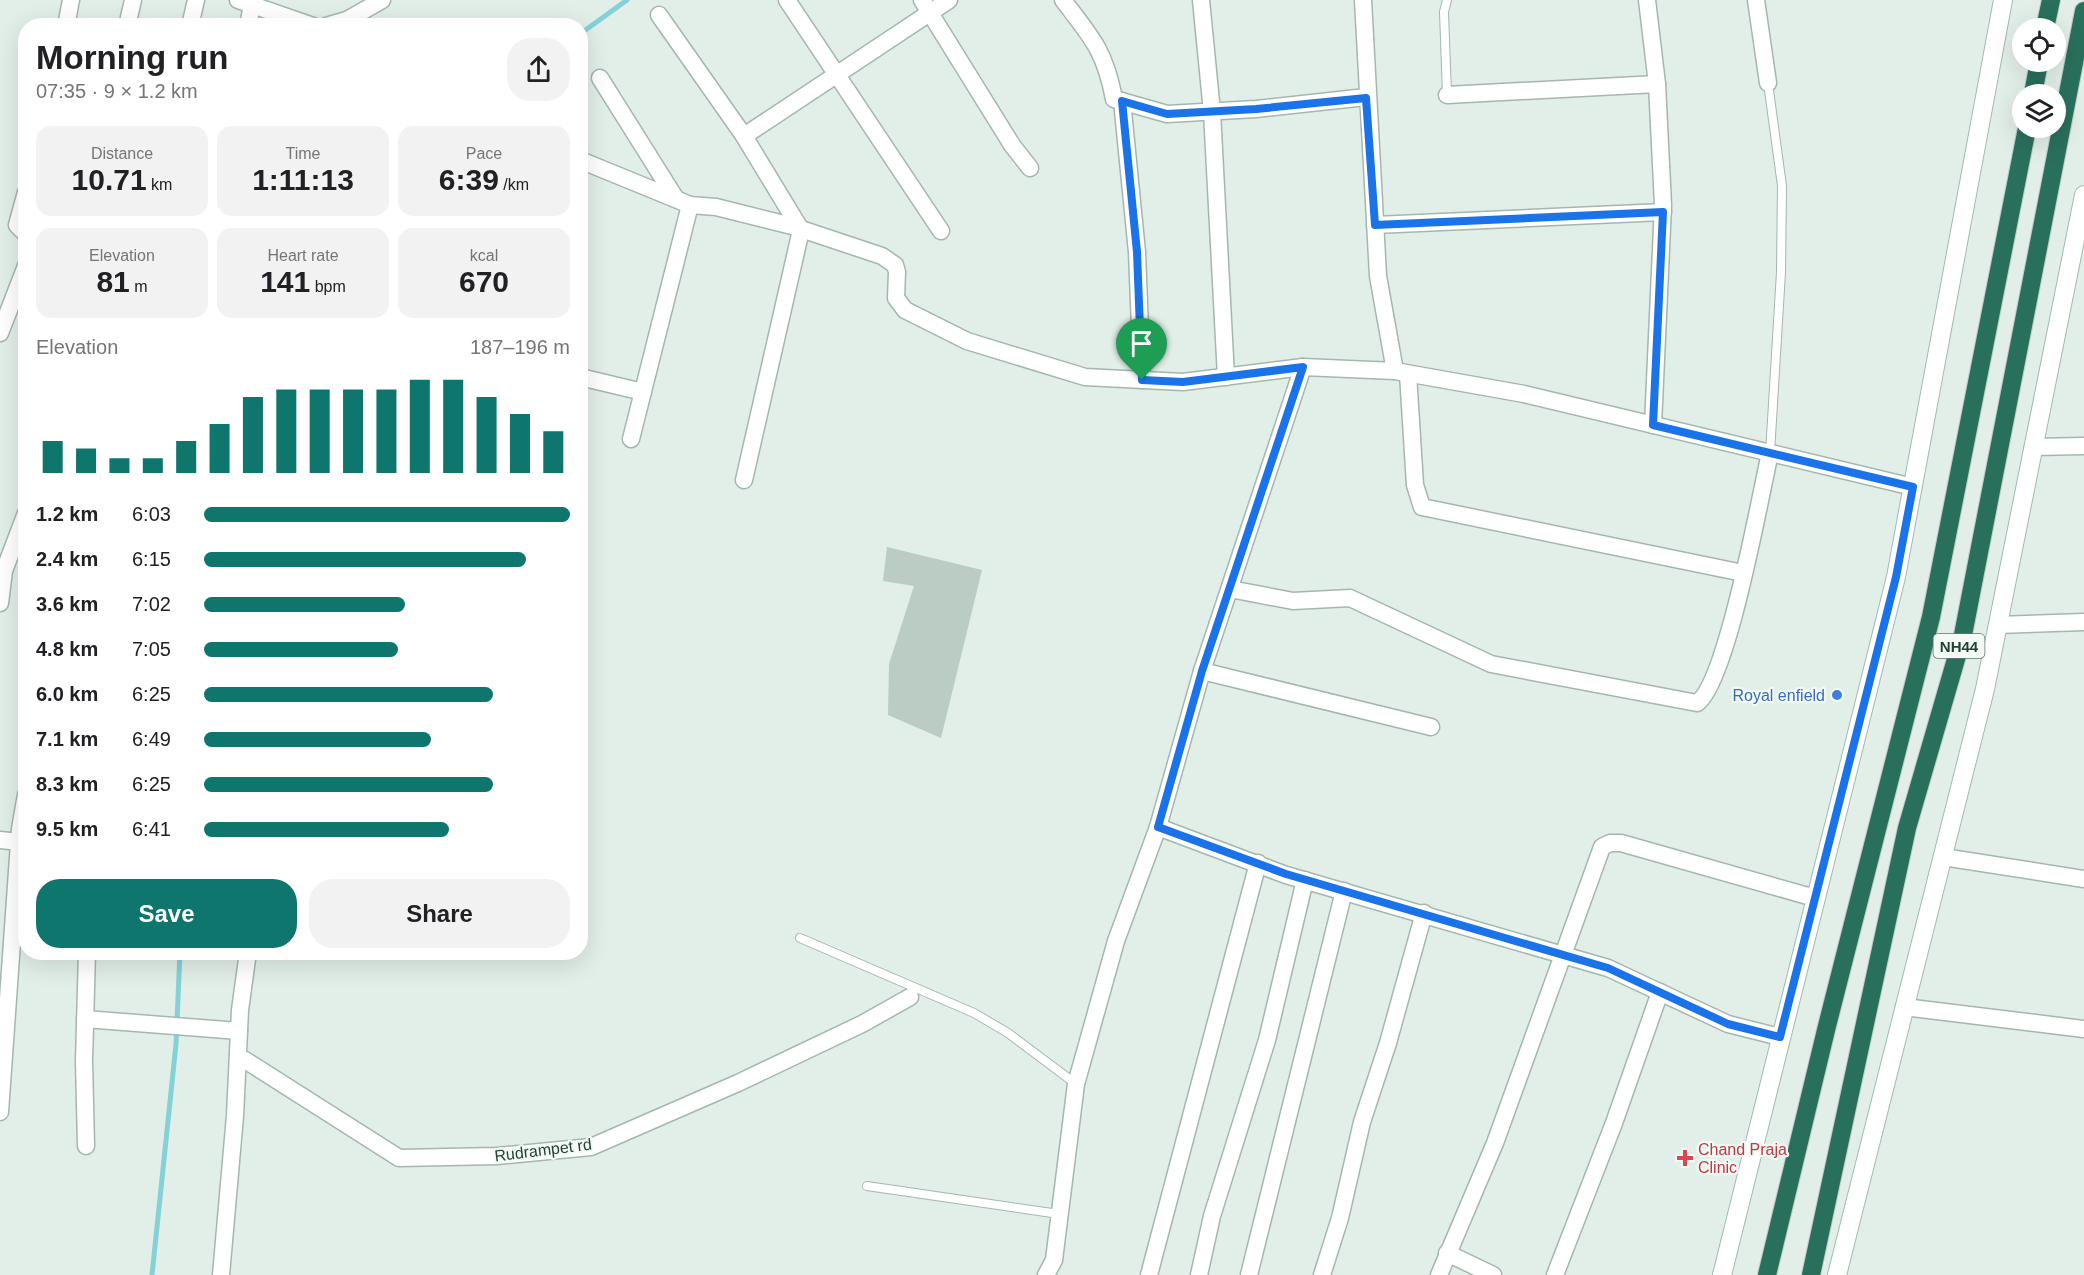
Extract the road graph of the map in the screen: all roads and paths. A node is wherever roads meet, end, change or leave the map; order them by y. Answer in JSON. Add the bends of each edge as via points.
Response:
{"nodes":[{"id":1,"x":71,"y":0,"type":"edge"},
{"id":2,"x":133,"y":0,"type":"edge"},
{"id":3,"x":196,"y":0,"type":"edge"},
{"id":4,"x":382,"y":0,"type":"edge"},
{"id":5,"x":788,"y":0,"type":"edge"},
{"id":6,"x":949,"y":0,"type":"edge"},
{"id":7,"x":1063,"y":0,"type":"edge"},
{"id":8,"x":1201,"y":0,"type":"edge"},
{"id":9,"x":1363,"y":0,"type":"edge"},
{"id":10,"x":1447,"y":0,"type":"edge"},
{"id":11,"x":1647,"y":0,"type":"edge"},
{"id":12,"x":1756,"y":0,"type":"edge"},
{"id":13,"x":2003,"y":0,"type":"edge"},
{"id":14,"x":2051,"y":0,"type":"edge"},
{"id":15,"x":245,"y":2,"type":"edge"},
{"id":16,"x":926,"y":6,"type":"edge"},
{"id":17,"x":2084,"y":11,"type":"edge"},
{"id":18,"x":658,"y":15,"type":"dead end"},
{"id":19,"x":68,"y":18,"type":"edge"},
{"id":20,"x":130,"y":18,"type":"edge"},
{"id":21,"x":192,"y":18,"type":"edge"},
{"id":22,"x":247,"y":18,"type":"edge"},
{"id":23,"x":290,"y":18,"type":"edge"},
{"id":24,"x":356,"y":18,"type":"edge"},
{"id":25,"x":2047,"y":18,"type":"edge"},
{"id":26,"x":836,"y":75,"type":"junction"},
{"id":27,"x":600,"y":78,"type":"dead end"},
{"id":28,"x":1768,"y":83,"type":"joint"},
{"id":29,"x":1657,"y":84,"type":"junction"},
{"id":30,"x":1447,"y":95,"type":"joint"},
{"id":31,"x":1366,"y":98,"type":"junction"},
{"id":32,"x":1122,"y":101,"type":"junction"},
{"id":33,"x":1212,"y":112,"type":"junction"},
{"id":34,"x":744,"y":136,"type":"junction"},
{"id":35,"x":2024,"y":138,"type":"edge"},
{"id":36,"x":588,"y":163,"type":"edge"},
{"id":37,"x":1029,"y":168,"type":"dead end"},
{"id":38,"x":2084,"y":195,"type":"edge"},
{"id":39,"x":683,"y":202,"type":"junction"},
{"id":40,"x":1663,"y":212,"type":"junction"},
{"id":41,"x":1375,"y":225,"type":"junction"},
{"id":42,"x":801,"y":230,"type":"junction"},
{"id":43,"x":941,"y":231,"type":"dead end"},
{"id":44,"x":18,"y":287,"type":"edge"},
{"id":45,"x":0,"y":333,"type":"edge"},
{"id":46,"x":1303,"y":367,"type":"junction"},
{"id":47,"x":1402,"y":373,"type":"junction"},
{"id":48,"x":1226,"y":377,"type":"junction"},
{"id":49,"x":588,"y":379,"type":"edge"},
{"id":50,"x":1142,"y":380,"type":"junction"},
{"id":51,"x":643,"y":392,"type":"junction"},
{"id":52,"x":1653,"y":425,"type":"junction"},
{"id":53,"x":632,"y":439,"type":"dead end"},
{"id":54,"x":2084,"y":446,"type":"edge"},
{"id":55,"x":2033,"y":447,"type":"junction"},
{"id":56,"x":1770,"y":453,"type":"junction"},
{"id":57,"x":744,"y":480,"type":"dead end"},
{"id":58,"x":1913,"y":487,"type":"junction"},
{"id":59,"x":18,"y":534,"type":"edge"},
{"id":60,"x":1743,"y":573,"type":"junction"},
{"id":61,"x":1230,"y":589,"type":"junction"},
{"id":62,"x":0,"y":603,"type":"edge"},
{"id":63,"x":2084,"y":622,"type":"edge"},
{"id":64,"x":1998,"y":625,"type":"junction"},
{"id":65,"x":1202,"y":671,"type":"junction"},
{"id":66,"x":1431,"y":727,"type":"dead end"},
{"id":67,"x":1158,"y":827,"type":"junction"},
{"id":68,"x":0,"y":840,"type":"edge"},
{"id":69,"x":18,"y":842,"type":"edge"},
{"id":70,"x":1943,"y":856,"type":"junction"},
{"id":71,"x":1258,"y":863,"type":"junction"},
{"id":72,"x":2084,"y":879,"type":"edge"},
{"id":73,"x":1305,"y":880,"type":"junction"},
{"id":74,"x":1344,"y":891,"type":"junction"},
{"id":75,"x":1815,"y":898,"type":"junction"},
{"id":76,"x":1424,"y":913,"type":"junction"},
{"id":77,"x":800,"y":938,"type":"dead end"},
{"id":78,"x":18,"y":939,"type":"edge"},
{"id":79,"x":1564,"y":954,"type":"junction"},
{"id":80,"x":87,"y":960,"type":"edge"},
{"id":81,"x":247,"y":960,"type":"edge"},
{"id":82,"x":1660,"y":992,"type":"junction"},
{"id":83,"x":910,"y":997,"type":"dead end"},
{"id":84,"x":1905,"y":1007,"type":"junction"},
{"id":85,"x":85,"y":1019,"type":"junction"},
{"id":86,"x":2084,"y":1029,"type":"edge"},
{"id":87,"x":239,"y":1031,"type":"junction"},
{"id":88,"x":1780,"y":1037,"type":"junction"},
{"id":89,"x":245,"y":1060,"type":"dead end"},
{"id":90,"x":1076,"y":1084,"type":"junction"},
{"id":91,"x":0,"y":1112,"type":"edge"},
{"id":92,"x":86,"y":1146,"type":"dead end"},
{"id":93,"x":867,"y":1186,"type":"dead end"},
{"id":94,"x":1059,"y":1214,"type":"junction"},
{"id":95,"x":1447,"y":1253,"type":"junction"},
{"id":96,"x":221,"y":1275,"type":"edge"},
{"id":97,"x":1046,"y":1275,"type":"edge"},
{"id":98,"x":1149,"y":1275,"type":"edge"},
{"id":99,"x":1199,"y":1275,"type":"edge"},
{"id":100,"x":1249,"y":1275,"type":"edge"},
{"id":101,"x":1322,"y":1275,"type":"edge"},
{"id":102,"x":1439,"y":1275,"type":"edge"},
{"id":103,"x":1493,"y":1275,"type":"edge"},
{"id":104,"x":1555,"y":1275,"type":"edge"},
{"id":105,"x":1722,"y":1275,"type":"edge"},
{"id":106,"x":1767,"y":1275,"type":"edge"},
{"id":107,"x":1811,"y":1275,"type":"edge"},
{"id":108,"x":1837,"y":1275,"type":"edge"}],
"edges":[{"from":1,"to":19,"type":"street"},
{"from":2,"to":20,"type":"street"},
{"from":3,"to":21,"type":"street"},
{"from":4,"to":24,"type":"street"},
{"from":5,"to":26,"type":"street"},
{"from":6,"to":16,"type":"street"},
{"from":7,"to":32,"type":"street","via":[[1101,51],[1114,99]]},
{"from":8,"to":33,"type":"street"},
{"from":9,"to":31,"type":"street"},
{"from":10,"to":30,"type":"lane"},
{"from":11,"to":29,"type":"street"},
{"from":12,"to":28,"type":"street"},
{"from":13,"to":58,"type":"street"},
{"from":14,"to":25,"type":"highway"},
{"from":15,"to":22,"type":"street"},
{"from":15,"to":23,"type":"street"},
{"from":16,"to":26,"type":"street"},
{"from":16,"to":37,"type":"street"},
{"from":17,"to":107,"type":"highway","number":"NH44","via":[[1963,635],[1907,828]]},
{"from":18,"to":34,"type":"street"},
{"from":26,"to":34,"type":"street"},
{"from":26,"to":43,"type":"street"},
{"from":27,"to":39,"type":"street"},
{"from":28,"to":56,"type":"lane","via":[[1782,186]]},
{"from":29,"to":30,"type":"street"},
{"from":29,"to":40,"type":"street"},
{"from":31,"to":33,"type":"street"},
{"from":31,"to":41,"type":"street"},
{"from":32,"to":33,"type":"street","via":[[1167,114]]},
{"from":32,"to":50,"type":"street","via":[[1137,252]]},
{"from":33,"to":48,"type":"street"},
{"from":34,"to":42,"type":"street"},
{"from":35,"to":106,"type":"highway","number":"NH44","via":[[1931,617]]},
{"from":36,"to":39,"type":"street"},
{"from":38,"to":55,"type":"street"},
{"from":39,"to":42,"type":"street"},
{"from":39,"to":51,"type":"street"},
{"from":40,"to":41,"type":"street"},
{"from":40,"to":52,"type":"street"},
{"from":41,"to":47,"type":"street","via":[[1378,276]]},
{"from":42,"to":50,"type":"street","via":[[882,256],[895,265],[896,298],[905,310],[967,341],[1085,377]]},
{"from":42,"to":57,"type":"street"},
{"from":44,"to":45,"type":"street"},
{"from":46,"to":47,"type":"street"},
{"from":46,"to":48,"type":"street"},
{"from":46,"to":61,"type":"street"},
{"from":47,"to":52,"type":"street","via":[[1524,394]]},
{"from":47,"to":60,"type":"street","via":[[1415,485],[1422,507]]},
{"from":48,"to":50,"type":"street","via":[[1183,382]]},
{"from":49,"to":51,"type":"street"},
{"from":51,"to":53,"type":"street"},
{"from":52,"to":56,"type":"street"},
{"from":54,"to":55,"type":"street"},
{"from":55,"to":64,"type":"street"},
{"from":56,"to":58,"type":"street"},
{"from":56,"to":60,"type":"street"},
{"from":58,"to":75,"type":"street","via":[[1896,577]]},
{"from":59,"to":62,"type":"street","via":[[4,571]]},
{"from":60,"to":61,"type":"street","via":[[1731,629],[1710,687],[1701,700],[1691,704],[1491,664],[1350,598],[1293,601]]},
{"from":61,"to":65,"type":"street"},
{"from":63,"to":64,"type":"street"},
{"from":64,"to":70,"type":"street"},
{"from":65,"to":66,"type":"street"},
{"from":65,"to":67,"type":"street"},
{"from":67,"to":71,"type":"street"},
{"from":67,"to":90,"type":"street","via":[[1116,941]]},
{"from":68,"to":69,"type":"street"},
{"from":70,"to":72,"type":"street"},
{"from":70,"to":84,"type":"street"},
{"from":71,"to":73,"type":"street"},
{"from":71,"to":98,"type":"street"},
{"from":73,"to":74,"type":"street"},
{"from":73,"to":99,"type":"street","via":[[1267,1040],[1212,1216]]},
{"from":74,"to":76,"type":"street"},
{"from":74,"to":100,"type":"street"},
{"from":75,"to":79,"type":"street","via":[[1610,843],[1600,852]]},
{"from":75,"to":88,"type":"street"},
{"from":76,"to":79,"type":"street"},
{"from":76,"to":101,"type":"street"},
{"from":77,"to":90,"type":"lane","via":[[974,1013],[1008,1033]]},
{"from":78,"to":91,"type":"street"},
{"from":79,"to":82,"type":"street","via":[[1608,968]]},
{"from":79,"to":95,"type":"street","via":[[1495,1143]]},
{"from":80,"to":85,"type":"street"},
{"from":81,"to":87,"type":"street"},
{"from":82,"to":88,"type":"street","via":[[1728,1024]]},
{"from":82,"to":104,"type":"street"},
{"from":83,"to":89,"type":"street","name":"Rudrampet rd","via":[[738,1083],[591,1147],[497,1156],[399,1158]]},
{"from":84,"to":86,"type":"street"},
{"from":84,"to":108,"type":"street"},
{"from":85,"to":87,"type":"street"},
{"from":85,"to":92,"type":"street"},
{"from":87,"to":96,"type":"street"},
{"from":88,"to":105,"type":"street"},
{"from":90,"to":94,"type":"street"},
{"from":93,"to":94,"type":"lane"},
{"from":94,"to":97,"type":"street","via":[[1054,1260]]},
{"from":95,"to":102,"type":"street"},
{"from":95,"to":103,"type":"street"}]}
